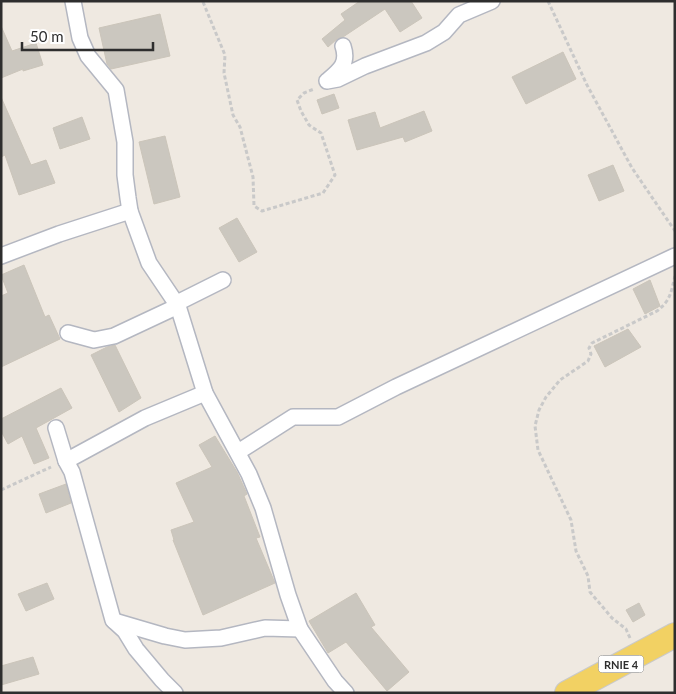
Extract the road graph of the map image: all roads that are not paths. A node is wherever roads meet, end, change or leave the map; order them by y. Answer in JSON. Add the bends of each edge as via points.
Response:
{"nodes":[{"id":1,"x":73,"y":1,"type":"edge"},
{"id":2,"x":492,"y":1,"type":"edge"},
{"id":3,"x":343,"y":46,"type":"dead end"},
{"id":4,"x":130,"y":211,"type":"junction"},
{"id":5,"x":1,"y":256,"type":"edge"},
{"id":6,"x":675,"y":256,"type":"edge"},
{"id":7,"x":223,"y":280,"type":"dead end"},
{"id":8,"x":177,"y":305,"type":"junction"},
{"id":9,"x":68,"y":333,"type":"dead end"},
{"id":10,"x":204,"y":392,"type":"junction"},
{"id":11,"x":56,"y":428,"type":"dead end"},
{"id":12,"x":238,"y":452,"type":"junction"},
{"id":13,"x":66,"y":461,"type":"junction"},
{"id":14,"x":113,"y":620,"type":"junction"},
{"id":15,"x":300,"y":629,"type":"junction"},
{"id":16,"x":675,"y":635,"type":"edge"},
{"id":17,"x":175,"y":693,"type":"edge"},
{"id":18,"x":346,"y":693,"type":"edge"},
{"id":19,"x":566,"y":693,"type":"edge"}],
"edges":[{"from":1,"to":4,"type":"street","via":[[80,38],[88,56],[116,90],[125,142]]},
{"from":2,"to":3,"type":"street","via":[[459,15],[444,32],[426,43],[338,80],[327,81],[341,69],[346,55]]},
{"from":4,"to":5,"type":"street"},
{"from":4,"to":8,"type":"street","via":[[149,263]]},
{"from":6,"to":12,"type":"street","via":[[338,417],[293,417]]},
{"from":7,"to":8,"type":"street"},
{"from":8,"to":9,"type":"street","via":[[114,336],[94,340]]},
{"from":8,"to":10,"type":"street"},
{"from":10,"to":12,"type":"street"},
{"from":10,"to":13,"type":"street","via":[[145,418]]},
{"from":11,"to":13,"type":"street"},
{"from":12,"to":15,"type":"street","via":[[263,508]]},
{"from":13,"to":14,"type":"street","via":[[72,472]]},
{"from":14,"to":15,"type":"street","via":[[185,640],[221,638],[265,628]]},
{"from":14,"to":17,"type":"street"},
{"from":15,"to":18,"type":"street"},
{"from":16,"to":19,"type":"main road","number":"RNIE 4"}]}
